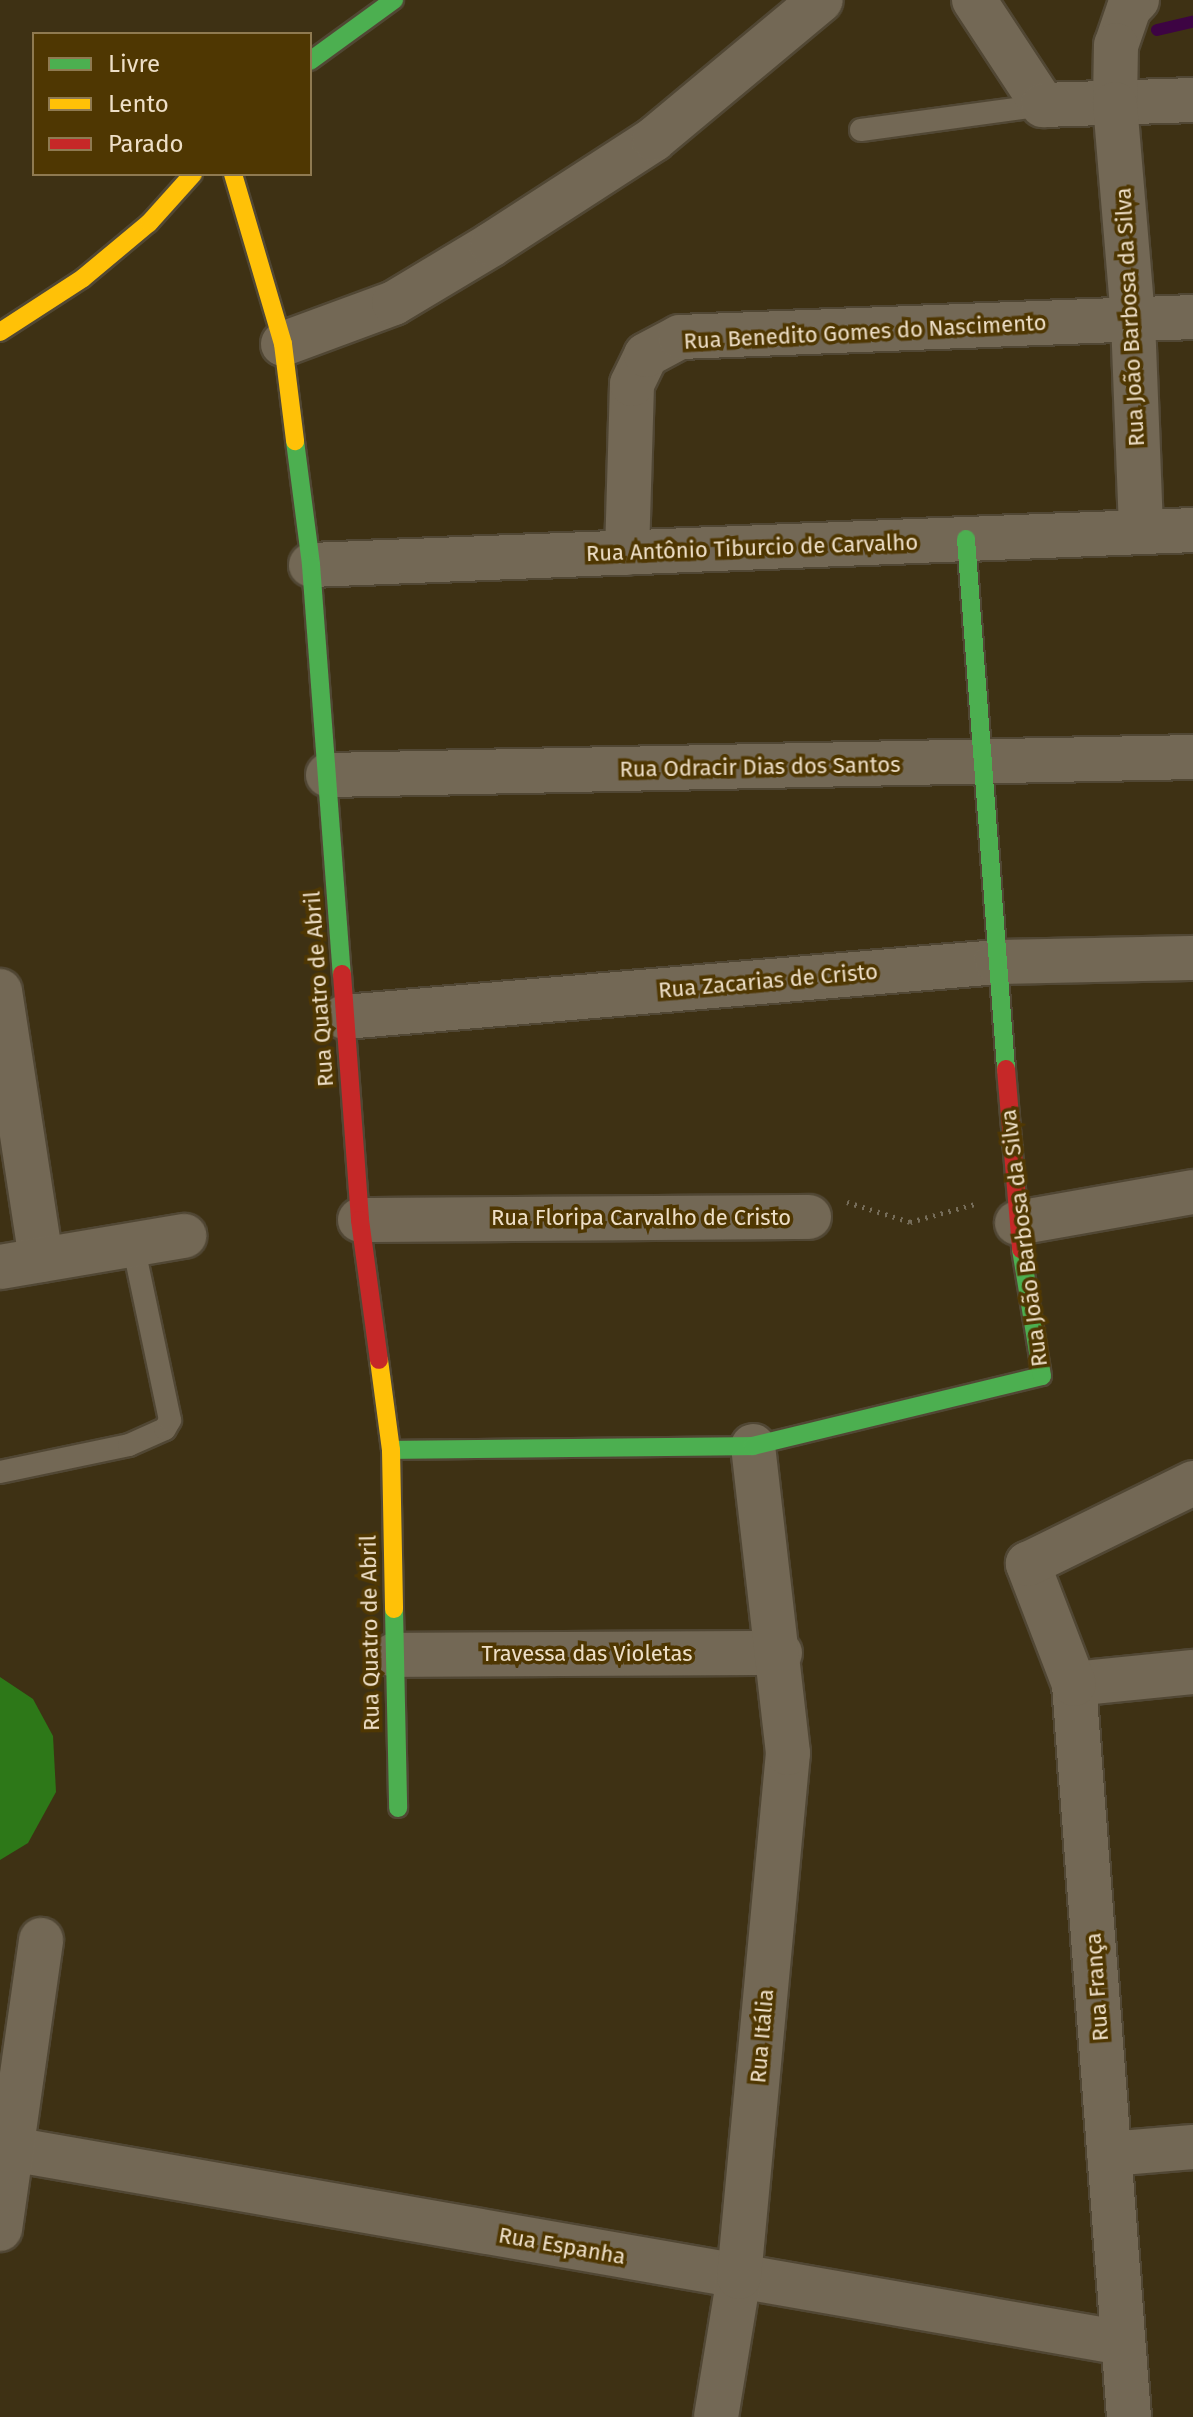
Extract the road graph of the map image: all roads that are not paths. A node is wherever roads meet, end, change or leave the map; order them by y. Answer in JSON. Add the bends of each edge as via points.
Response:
{"nodes":[{"id":1,"x":394,"y":0,"type":"edge"},
{"id":2,"x":821,"y":0,"type":"edge"},
{"id":3,"x":974,"y":0,"type":"edge"},
{"id":4,"x":1137,"y":0,"type":"edge"},
{"id":5,"x":312,"y":60,"type":"edge"},
{"id":6,"x":1193,"y":100,"type":"edge"},
{"id":7,"x":1115,"y":104,"type":"junction"},
{"id":8,"x":1043,"y":105,"type":"junction"},
{"id":9,"x":861,"y":130,"type":"dead end"},
{"id":10,"x":191,"y":176,"type":"edge"},
{"id":11,"x":234,"y":176,"type":"edge"},
{"id":12,"x":1193,"y":317,"type":"edge"},
{"id":13,"x":1133,"y":320,"type":"junction"},
{"id":14,"x":0,"y":332,"type":"edge"},
{"id":15,"x":283,"y":344,"type":"junction"},
{"id":16,"x":1193,"y":530,"type":"edge"},
{"id":17,"x":1141,"y":531,"type":"junction"},
{"id":18,"x":966,"y":539,"type":"junction"},
{"id":19,"x":627,"y":553,"type":"junction"},
{"id":20,"x":311,"y":565,"type":"junction"},
{"id":21,"x":1193,"y":757,"type":"edge"},
{"id":22,"x":983,"y":762,"type":"junction"},
{"id":23,"x":328,"y":775,"type":"junction"},
{"id":24,"x":1193,"y":958,"type":"edge"},
{"id":25,"x":997,"y":962,"type":"junction"},
{"id":26,"x":0,"y":991,"type":"edge"},
{"id":27,"x":344,"y":1017,"type":"junction"},
{"id":28,"x":1193,"y":1192,"type":"edge"},
{"id":29,"x":809,"y":1217,"type":"road end"},
{"id":30,"x":360,"y":1220,"type":"junction"},
{"id":31,"x":1017,"y":1223,"type":"junction"},
{"id":32,"x":184,"y":1236,"type":"dead end"},
{"id":33,"x":133,"y":1245,"type":"junction"},
{"id":34,"x":20,"y":1264,"type":"edge"},
{"id":35,"x":753,"y":1446,"type":"junction"},
{"id":36,"x":391,"y":1450,"type":"junction"},
{"id":37,"x":0,"y":1472,"type":"edge"},
{"id":38,"x":1193,"y":1483,"type":"edge"},
{"id":39,"x":780,"y":1653,"type":"junction"},
{"id":40,"x":394,"y":1655,"type":"junction"},
{"id":41,"x":1193,"y":1672,"type":"edge"},
{"id":42,"x":1074,"y":1684,"type":"junction"},
{"id":43,"x":398,"y":1808,"type":"dead end"},
{"id":44,"x":41,"y":1940,"type":"dead end"},
{"id":45,"x":1193,"y":2147,"type":"edge"},
{"id":46,"x":6,"y":2148,"type":"edge"},
{"id":47,"x":1109,"y":2154,"type":"junction"},
{"id":48,"x":0,"y":2229,"type":"edge"},
{"id":49,"x":739,"y":2277,"type":"junction"},
{"id":50,"x":1123,"y":2343,"type":"junction"},
{"id":51,"x":716,"y":2417,"type":"edge"},
{"id":52,"x":1129,"y":2417,"type":"edge"}],
"edges":[{"from":1,"to":5,"type":"street"},
{"from":2,"to":15,"type":"street","via":[[654,139],[492,244],[394,303]]},
{"from":3,"to":8,"type":"street"},
{"from":4,"to":7,"type":"street","name":"Rua João Barbosa da Silva","via":[[1116,45]]},
{"from":6,"to":7,"type":"street"},
{"from":7,"to":8,"type":"street"},
{"from":7,"to":13,"type":"street","name":"Rua João Barbosa da Silva"},
{"from":8,"to":9,"type":"lane"},
{"from":10,"to":14,"type":"street","via":[[149,223],[83,278]]},
{"from":11,"to":15,"type":"street","name":"Rua Quatro de Abril"},
{"from":12,"to":13,"type":"street","name":"Rua Benedito Gomes do Nascimento"},
{"from":13,"to":17,"type":"street","name":"Rua João Barbosa da Silva"},
{"from":13,"to":19,"type":"street","name":"Rua Benedito Gomes do Nascimento","via":[[680,337],[646,355],[632,384]]},
{"from":15,"to":20,"type":"street","name":"Rua Quatro de Abril"},
{"from":16,"to":17,"type":"street","name":"Rua Antônio Tiburcio de Carvalho"},
{"from":17,"to":18,"type":"street","name":"Rua Antônio Tiburcio de Carvalho"},
{"from":18,"to":19,"type":"street","name":"Rua Antônio Tiburcio de Carvalho"},
{"from":18,"to":22,"type":"street","name":"Rua João Barbosa da Silva"},
{"from":19,"to":20,"type":"street","name":"Rua Antônio Tiburcio de Carvalho"},
{"from":20,"to":23,"type":"street","name":"Rua Quatro de Abril"},
{"from":21,"to":22,"type":"street","name":"Rua Odracir Dias dos Santos"},
{"from":22,"to":23,"type":"street","name":"Rua Odracir Dias dos Santos"},
{"from":22,"to":25,"type":"street","name":"Rua João Barbosa da Silva"},
{"from":23,"to":27,"type":"street","name":"Rua Quatro de Abril"},
{"from":24,"to":25,"type":"street","name":"Rua Zacarias de Cristo"},
{"from":25,"to":27,"type":"street","name":"Rua Zacarias de Cristo"},
{"from":25,"to":31,"type":"street","name":"Rua João Barbosa da Silva"},
{"from":26,"to":34,"type":"street"},
{"from":27,"to":30,"type":"street","name":"Rua Quatro de Abril"},
{"from":28,"to":31,"type":"street"},
{"from":29,"to":30,"type":"street","name":"Rua Floripa Carvalho de Cristo"},
{"from":30,"to":36,"type":"street","name":"Rua Quatro de Abril"},
{"from":31,"to":35,"type":"street","name":"Rua João Barbosa da Silva","via":[[1042,1376]]},
{"from":32,"to":33,"type":"street"},
{"from":33,"to":34,"type":"street"},
{"from":33,"to":37,"type":"lane","via":[[170,1420],[165,1429],[129,1445]]},
{"from":35,"to":36,"type":"street","name":"Rua João Barbosa da Silva"},
{"from":35,"to":39,"type":"street","name":"Rua Itália"},
{"from":36,"to":40,"type":"street","name":"Rua Quatro de Abril"},
{"from":38,"to":42,"type":"street","name":"Rua França","via":[[1028,1564]]},
{"from":39,"to":40,"type":"street","name":"Travessa das Violetas"},
{"from":39,"to":49,"type":"street","name":"Rua Itália","via":[[788,1753]]},
{"from":40,"to":43,"type":"street","name":"Rua Quatro de Abril"},
{"from":41,"to":42,"type":"street"},
{"from":42,"to":47,"type":"street","name":"Rua França"},
{"from":44,"to":46,"type":"street"},
{"from":45,"to":47,"type":"street"},
{"from":46,"to":48,"type":"street"},
{"from":46,"to":49,"type":"street","name":"Rua Espanha"},
{"from":47,"to":50,"type":"street","name":"Rua França"},
{"from":49,"to":50,"type":"street","name":"Rua Espanha"},
{"from":49,"to":51,"type":"street","name":"Rua Itália"},
{"from":50,"to":52,"type":"street","name":"Rua França"}]}
